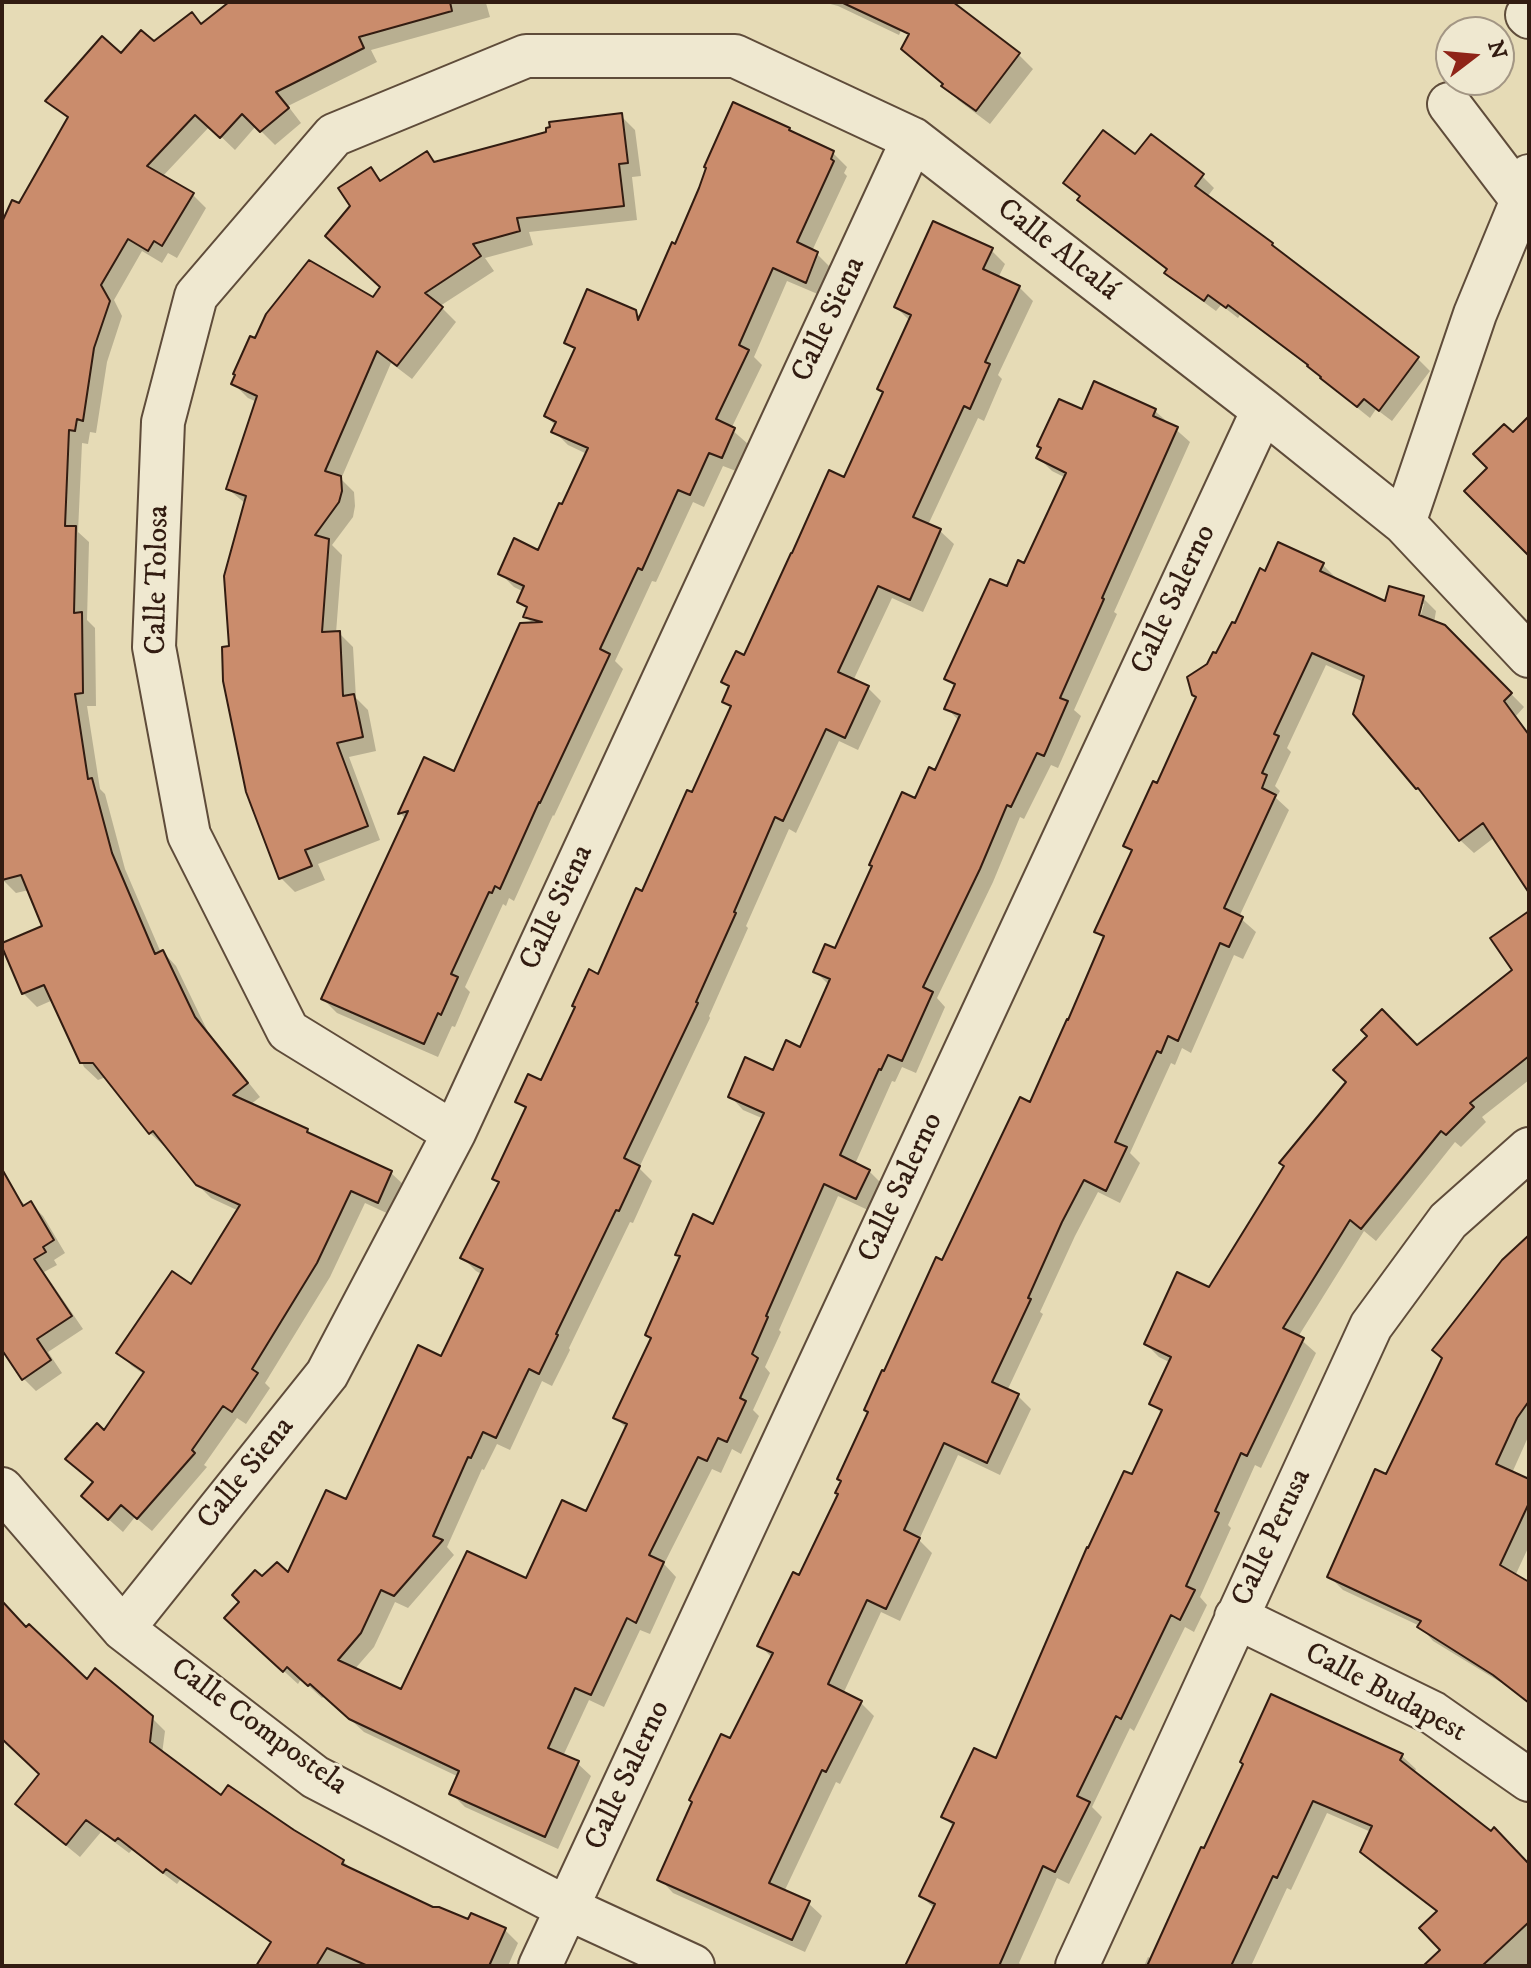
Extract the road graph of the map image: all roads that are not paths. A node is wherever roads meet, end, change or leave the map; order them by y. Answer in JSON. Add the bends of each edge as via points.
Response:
{"nodes":[{"id":1,"x":493,"y":71,"type":"joint"},
{"id":2,"x":1449,"y":104,"type":"dead end"},
{"id":3,"x":913,"y":139,"type":"junction"},
{"id":4,"x":1527,"y":192,"type":"edge"},
{"id":5,"x":1263,"y":410,"type":"junction"},
{"id":6,"x":1404,"y":523,"type":"junction"},
{"id":7,"x":1529,"y":656,"type":"edge"},
{"id":8,"x":454,"y":1133,"type":"junction"},
{"id":9,"x":1529,"y":1149,"type":"edge"},
{"id":10,"x":2,"y":1489,"type":"edge"},
{"id":11,"x":1236,"y":1617,"type":"junction"},
{"id":12,"x":123,"y":1629,"type":"junction"},
{"id":13,"x":1529,"y":1780,"type":"edge"},
{"id":14,"x":567,"y":1908,"type":"junction"},
{"id":15,"x":540,"y":1966,"type":"edge"},
{"id":16,"x":693,"y":1966,"type":"edge"},
{"id":17,"x":1077,"y":1966,"type":"edge"}],
"edges":[{"from":1,"to":3,"type":"street","name":"Calle Alcalá","via":[[526,56],[735,56]]},
{"from":1,"to":8,"type":"street","name":"Calle Tolosa","via":[[334,135],[196,296],[163,422],[154,647],[189,835],[288,1031]]},
{"from":2,"to":4,"type":"street"},
{"from":3,"to":5,"type":"street","name":"Calle Alcalá"},
{"from":3,"to":8,"type":"street","name":"Calle Siena"},
{"from":4,"to":6,"type":"street","via":[[1475,314]]},
{"from":5,"to":6,"type":"street","name":"Calle Alcalá"},
{"from":5,"to":14,"type":"street","name":"Calle Salerno"},
{"from":6,"to":7,"type":"street","name":"Calle Alcalá"},
{"from":8,"to":12,"type":"street","name":"Calle Siena","via":[[327,1374]]},
{"from":9,"to":11,"type":"street","name":"Calle Perusa","via":[[1448,1221],[1371,1326]]},
{"from":10,"to":12,"type":"street","name":"Calle Compostela"},
{"from":11,"to":13,"type":"street","name":"Calle Budapest","via":[[1433,1713]]},
{"from":11,"to":17,"type":"street","name":"Calle Perusa"},
{"from":12,"to":14,"type":"street","name":"Calle Compostela","via":[[315,1777]]},
{"from":14,"to":15,"type":"street","name":"Calle Salerno"},
{"from":14,"to":16,"type":"street","name":"Calle Compostela"}]}
